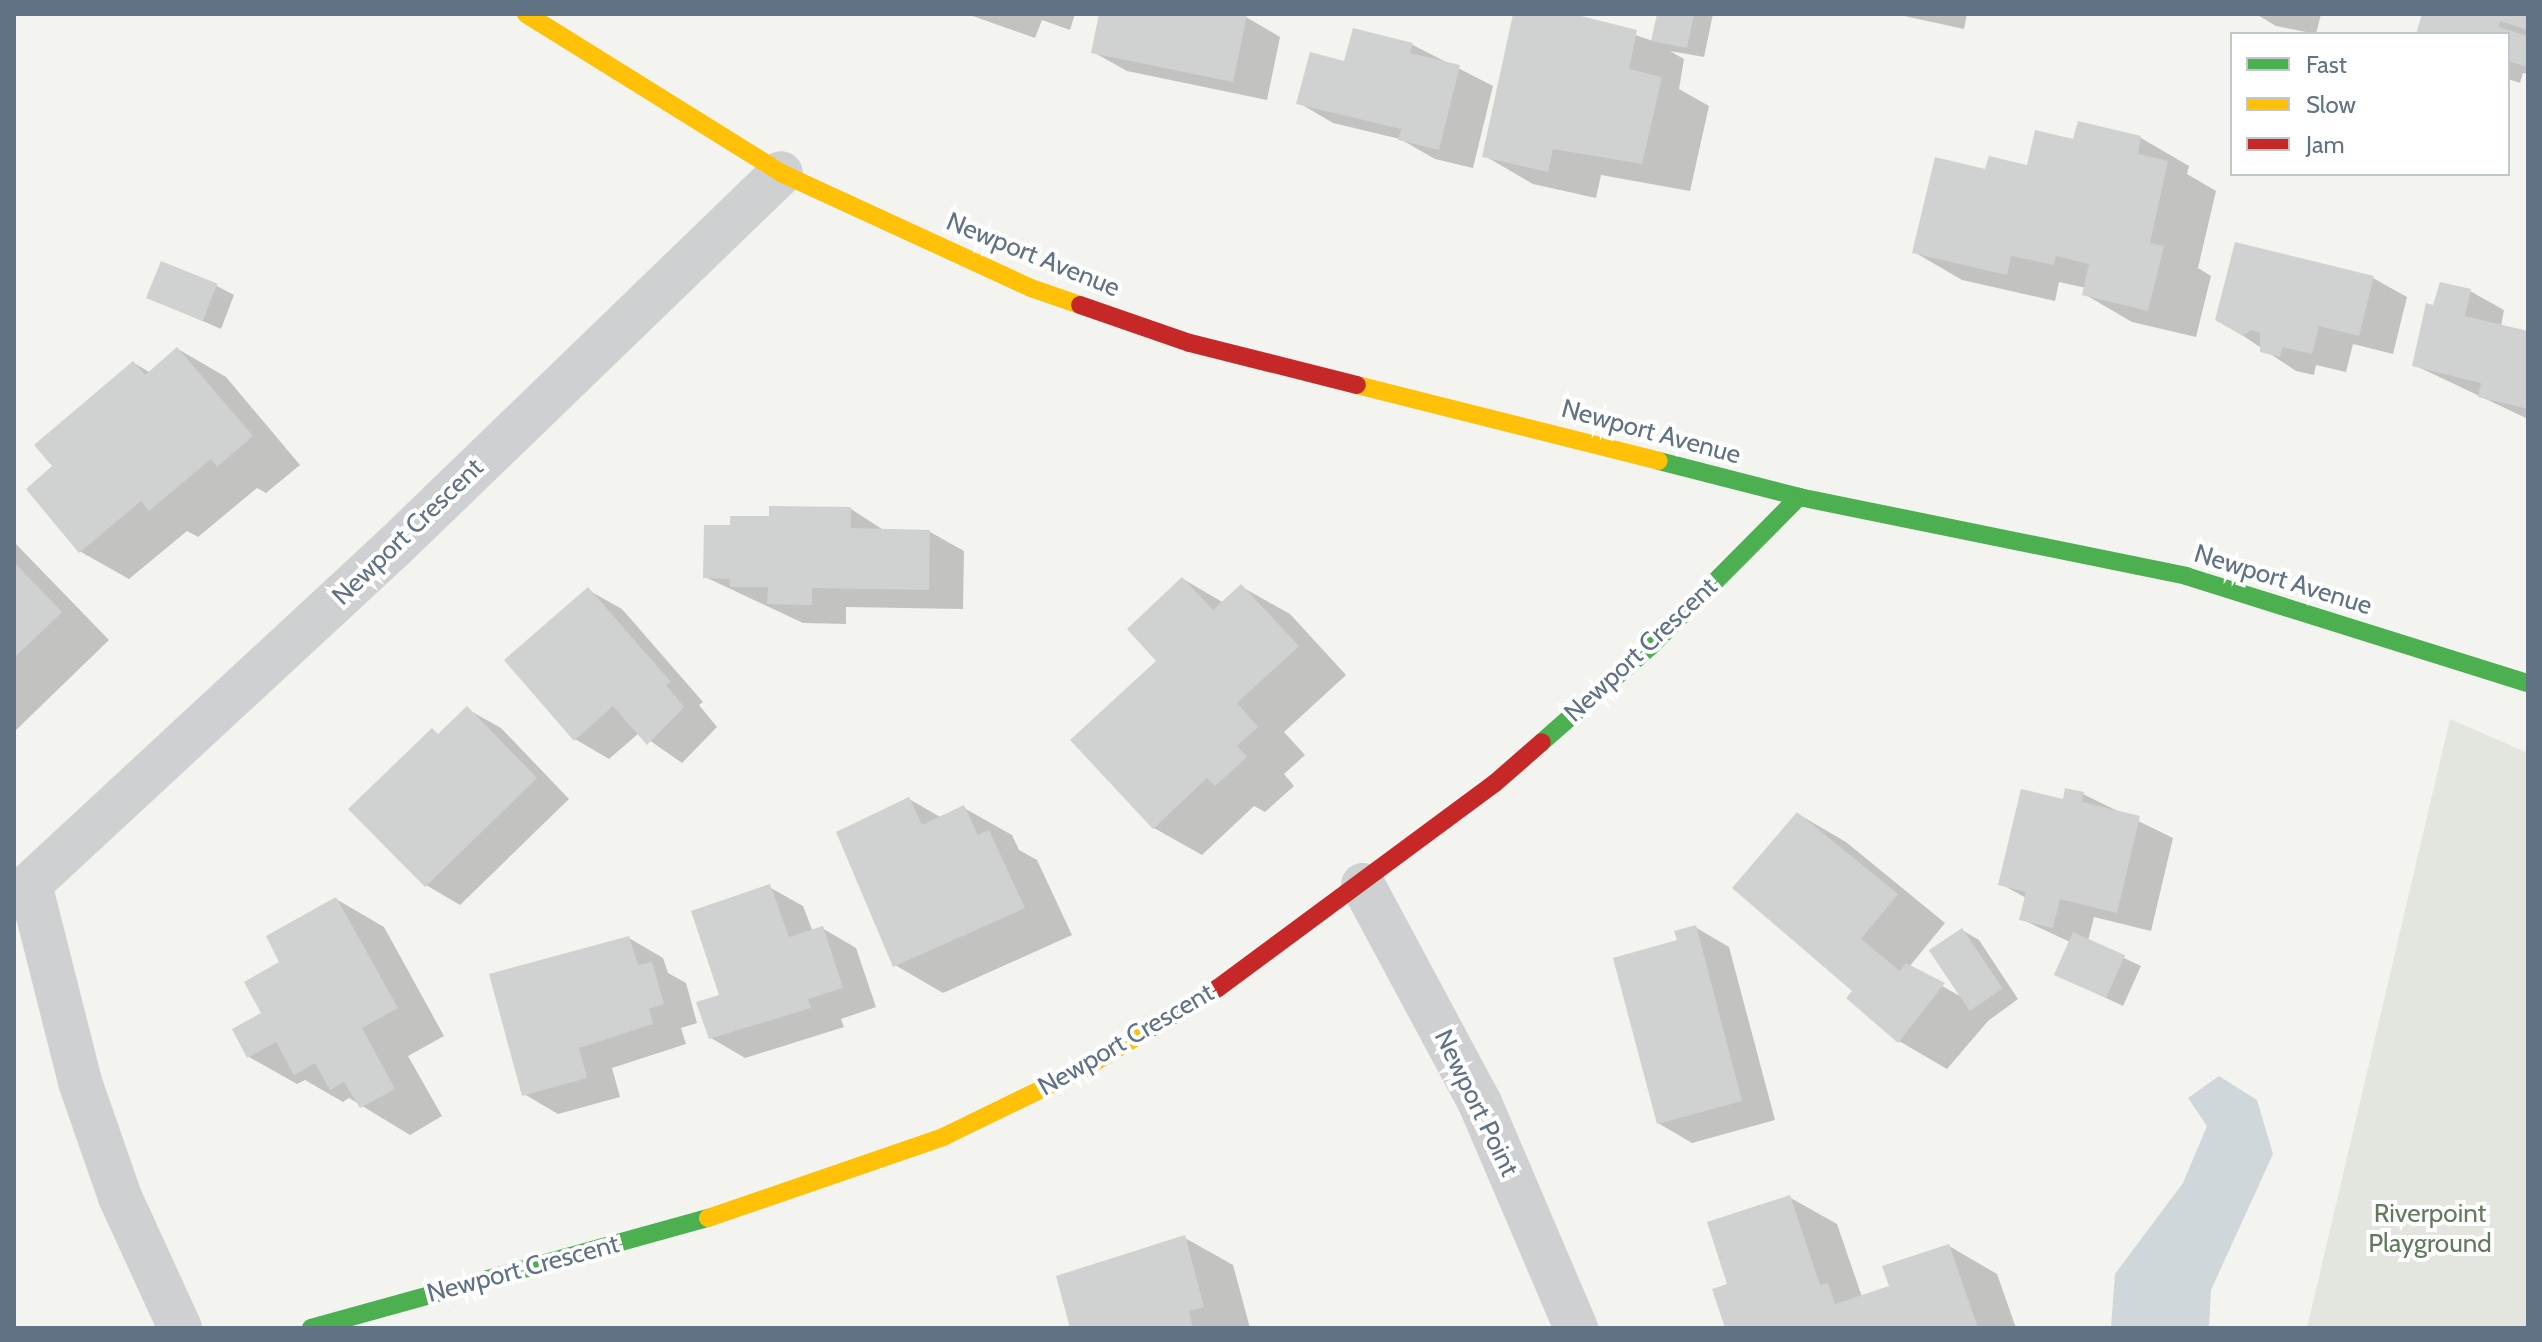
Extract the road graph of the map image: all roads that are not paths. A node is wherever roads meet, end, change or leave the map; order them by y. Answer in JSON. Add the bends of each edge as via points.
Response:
{"nodes":[{"id":1,"x":526,"y":14,"type":"edge"},
{"id":2,"x":781,"y":173,"type":"junction"},
{"id":3,"x":1799,"y":497,"type":"junction"},
{"id":4,"x":2528,"y":683,"type":"edge"},
{"id":5,"x":1363,"y":885,"type":"junction"},
{"id":6,"x":22,"y":891,"type":"edge"},
{"id":7,"x":180,"y":1328,"type":"edge"},
{"id":8,"x":311,"y":1328,"type":"edge"},
{"id":9,"x":1576,"y":1328,"type":"edge"}],
"edges":[{"from":1,"to":2,"type":"street","name":"Newport Avenue"},
{"from":2,"to":3,"type":"street","name":"Newport Avenue","via":[[1031,288],[1190,343]]},
{"from":2,"to":6,"type":"street","name":"Newport Crescent","via":[[394,547]]},
{"from":3,"to":4,"type":"street","name":"Newport Avenue","via":[[2186,576]]},
{"from":3,"to":5,"type":"street","name":"Newport Crescent","via":[[1652,645],[1495,783]]},
{"from":5,"to":8,"type":"street","name":"Newport Crescent","via":[[1218,988],[1110,1053],[943,1137],[766,1202]]},
{"from":5,"to":9,"type":"street","name":"Newport Point","via":[[1480,1103]]},
{"from":6,"to":7,"type":"street","name":"Newport Crescent","via":[[120,1197]]}]}
